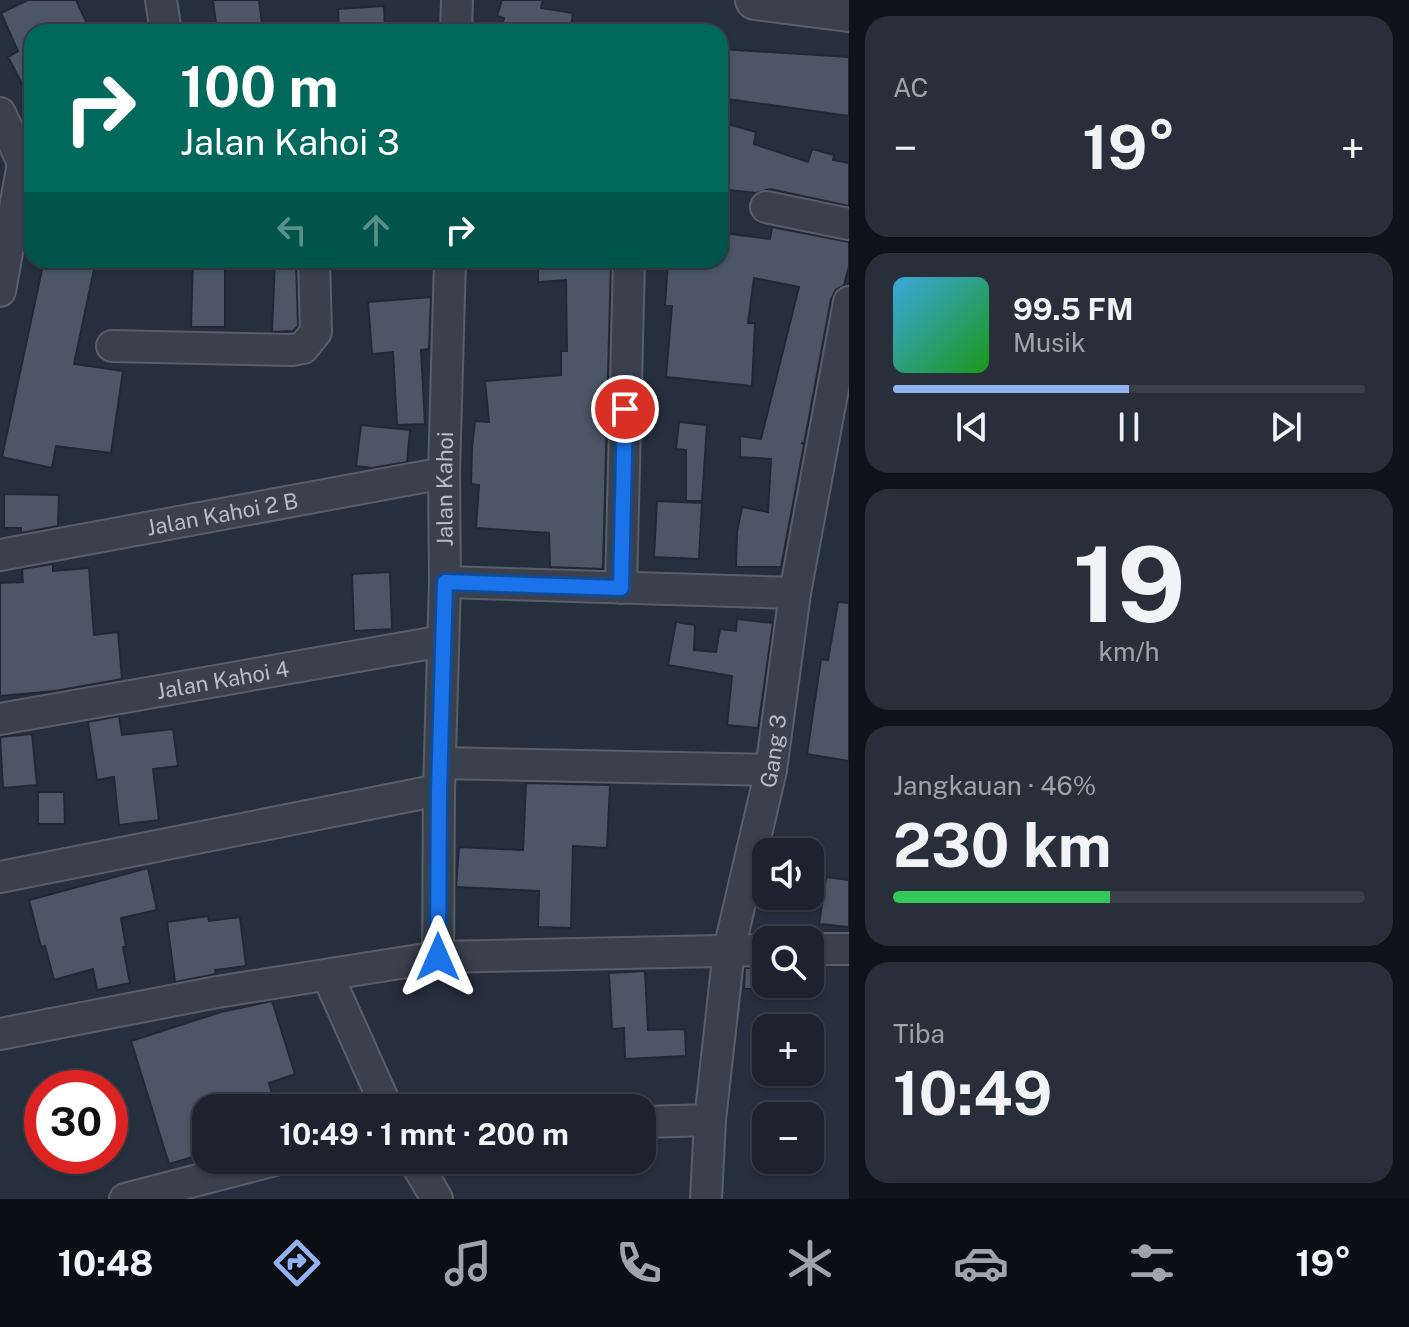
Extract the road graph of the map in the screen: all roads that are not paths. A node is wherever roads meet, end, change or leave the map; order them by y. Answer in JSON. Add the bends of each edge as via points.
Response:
{"nodes":[{"id":1,"x":161,"y":0,"type":"edge"},
{"id":2,"x":457,"y":0,"type":"edge"},
{"id":3,"x":755,"y":0,"type":"edge"},
{"id":4,"x":849,"y":12,"type":"edge"},
{"id":5,"x":165,"y":24,"type":"edge"},
{"id":6,"x":456,"y":24,"type":"edge"},
{"id":7,"x":0,"y":113,"type":"edge"},
{"id":8,"x":24,"y":157,"type":"edge"},
{"id":9,"x":24,"y":177,"type":"edge"},
{"id":10,"x":766,"y":207,"type":"dead end"},
{"id":11,"x":849,"y":224,"type":"edge"},
{"id":12,"x":314,"y":268,"type":"edge"},
{"id":13,"x":450,"y":268,"type":"edge"},
{"id":14,"x":629,"y":268,"type":"edge"},
{"id":15,"x":0,"y":291,"type":"edge"},
{"id":16,"x":849,"y":302,"type":"edge"},
{"id":17,"x":112,"y":346,"type":"dead end"},
{"id":18,"x":841,"y":382,"type":"edge"},
{"id":19,"x":444,"y":473,"type":"junction"},
{"id":20,"x":0,"y":555,"type":"edge"},
{"id":21,"x":445,"y":582,"type":"junction"},
{"id":22,"x":621,"y":588,"type":"junction"},
{"id":23,"x":795,"y":593,"type":"junction"},
{"id":24,"x":443,"y":641,"type":"junction"},
{"id":25,"x":0,"y":719,"type":"edge"},
{"id":26,"x":771,"y":770,"type":"junction"},
{"id":27,"x":439,"y":776,"type":"junction"},
{"id":28,"x":0,"y":877,"type":"edge"},
{"id":29,"x":824,"y":949,"type":"edge"},
{"id":30,"x":849,"y":949,"type":"edge"},
{"id":31,"x":729,"y":950,"type":"junction"},
{"id":32,"x":752,"y":950,"type":"edge"},
{"id":33,"x":438,"y":957,"type":"junction"},
{"id":34,"x":328,"y":976,"type":"junction"},
{"id":35,"x":0,"y":1034,"type":"edge"},
{"id":36,"x":381,"y":1094,"type":"edge"},
{"id":37,"x":710,"y":1120,"type":"junction"},
{"id":38,"x":656,"y":1122,"type":"edge"},
{"id":39,"x":221,"y":1174,"type":"edge"},
{"id":40,"x":422,"y":1174,"type":"edge"},
{"id":41,"x":125,"y":1199,"type":"edge"},
{"id":42,"x":437,"y":1199,"type":"edge"},
{"id":43,"x":706,"y":1199,"type":"edge"}],
"edges":[{"from":1,"to":5,"type":"street"},
{"from":2,"to":6,"type":"street"},
{"from":3,"to":4,"type":"street"},
{"from":7,"to":8,"type":"street"},
{"from":9,"to":15,"type":"street"},
{"from":10,"to":11,"type":"street"},
{"from":12,"to":17,"type":"street","via":[[316,332],[303,348]]},
{"from":13,"to":19,"type":"street","name":"Jalan Kahoi"},
{"from":14,"to":22,"type":"street"},
{"from":16,"to":18,"type":"street","name":"Gang 3"},
{"from":18,"to":23,"type":"street","name":"Gang 3"},
{"from":19,"to":20,"type":"street","name":"Jalan Kahoi 2 B"},
{"from":19,"to":21,"type":"street","name":"Jalan Kahoi"},
{"from":21,"to":22,"type":"street"},
{"from":21,"to":24,"type":"street","name":"Jalan Kahoi"},
{"from":22,"to":23,"type":"street"},
{"from":23,"to":26,"type":"street","name":"Gang 3"},
{"from":24,"to":25,"type":"street","name":"Jalan Kahoi 4"},
{"from":24,"to":27,"type":"street","name":"Jalan Kahoi"},
{"from":26,"to":27,"type":"street"},
{"from":26,"to":31,"type":"street","name":"Gang 3"},
{"from":27,"to":28,"type":"street"},
{"from":27,"to":33,"type":"street","name":"Jalan Kahoi"},
{"from":29,"to":30,"type":"street"},
{"from":31,"to":32,"type":"street"},
{"from":31,"to":33,"type":"street"},
{"from":31,"to":37,"type":"street","name":"Gang 3"},
{"from":33,"to":34,"type":"street"},
{"from":34,"to":35,"type":"street"},
{"from":34,"to":36,"type":"street"},
{"from":37,"to":38,"type":"street"},
{"from":37,"to":43,"type":"street","name":"Gang 3"},
{"from":39,"to":41,"type":"street"},
{"from":40,"to":42,"type":"street"}]}
